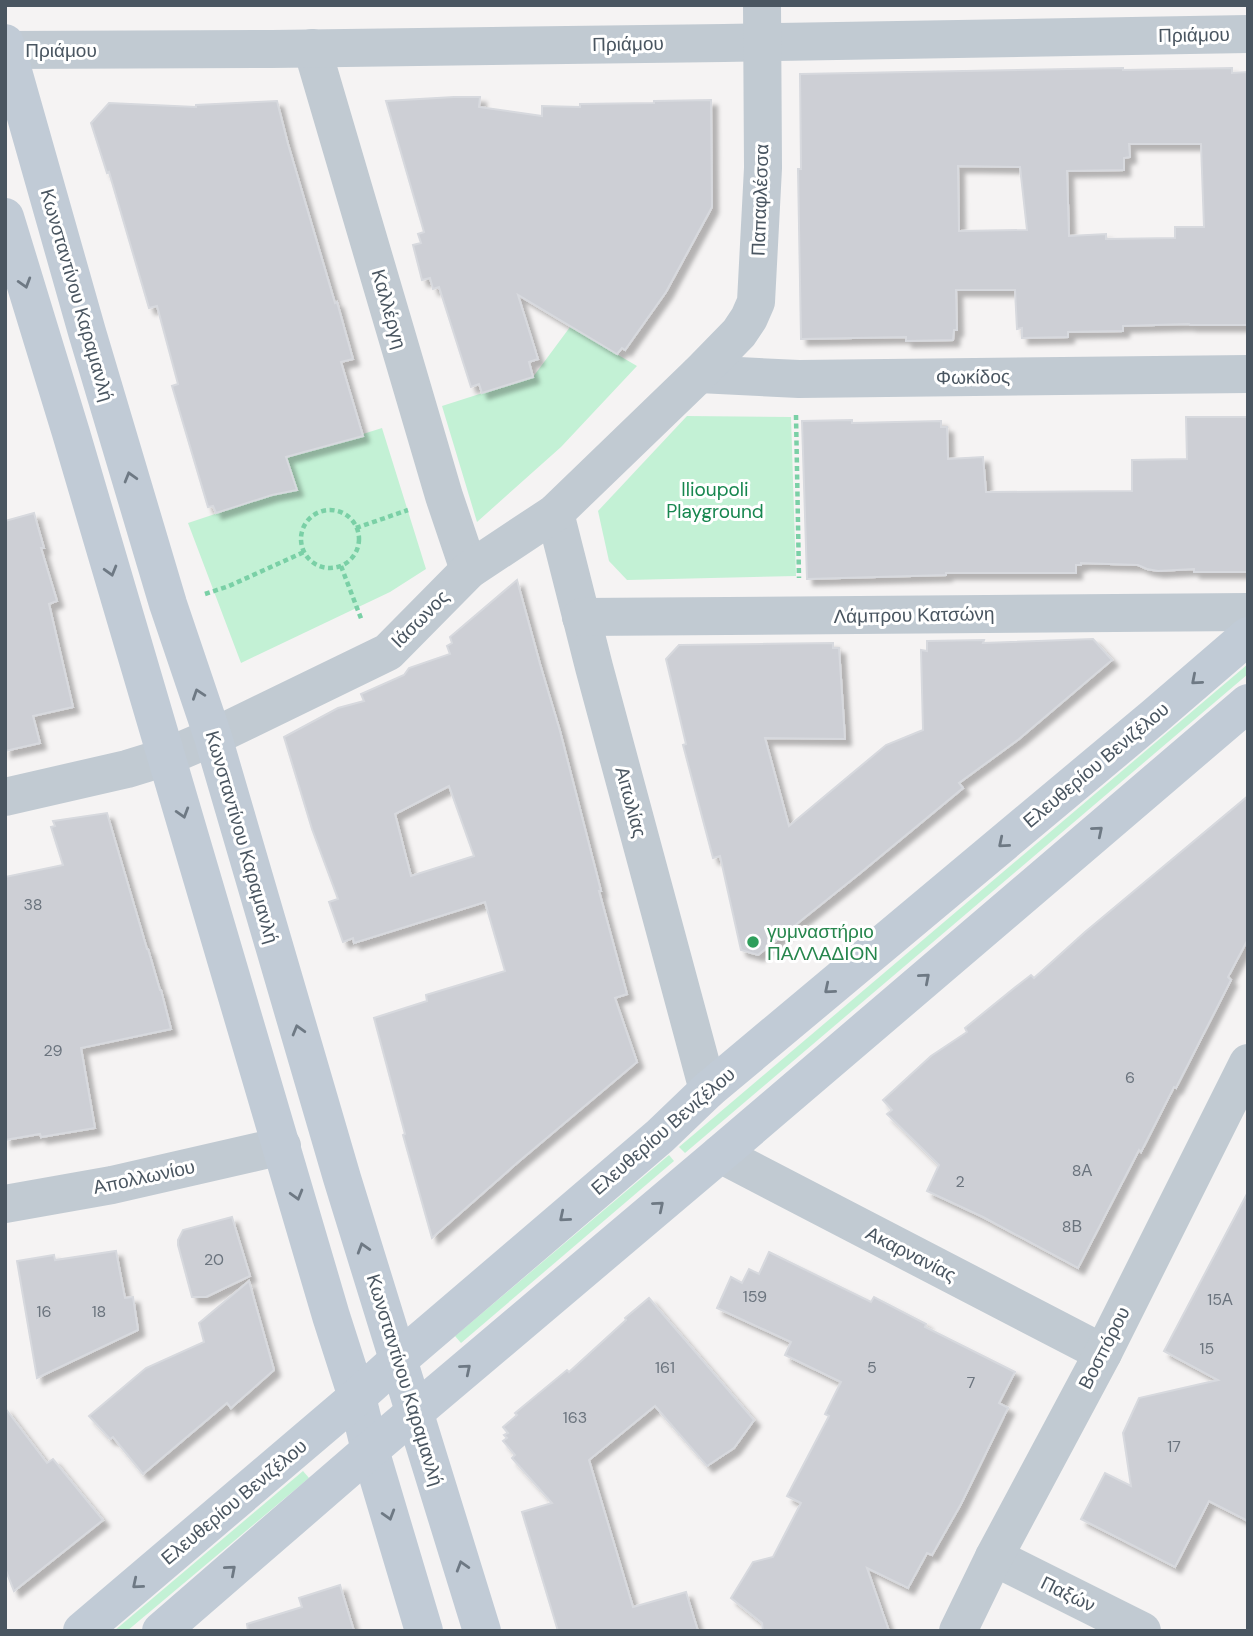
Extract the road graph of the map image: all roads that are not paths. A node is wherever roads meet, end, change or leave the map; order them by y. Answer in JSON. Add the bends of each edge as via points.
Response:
{"nodes":[{"id":1,"x":761,"y":5,"type":"edge"},
{"id":2,"x":1248,"y":34,"type":"edge"},
{"id":3,"x":762,"y":43,"type":"junction"},
{"id":4,"x":312,"y":48,"type":"junction"},
{"id":5,"x":6,"y":49,"type":"edge"},
{"id":6,"x":5,"y":217,"type":"edge"},
{"id":7,"x":699,"y":374,"type":"junction"},
{"id":8,"x":1248,"y":374,"type":"edge"},
{"id":9,"x":555,"y":513,"type":"junction"},
{"id":10,"x":469,"y":570,"type":"junction"},
{"id":11,"x":1248,"y":612,"type":"edge"},
{"id":12,"x":581,"y":617,"type":"junction"},
{"id":13,"x":1248,"y":636,"type":"edge"},
{"id":14,"x":1248,"y":703,"type":"edge"},
{"id":15,"x":213,"y":737,"type":"junction"},
{"id":16,"x":166,"y":757,"type":"junction"},
{"id":17,"x":5,"y":797,"type":"edge"},
{"id":18,"x":1248,"y":1063,"type":"edge"},
{"id":19,"x":708,"y":1090,"type":"junction"},
{"id":20,"x":282,"y":1146,"type":"junction"},
{"id":21,"x":720,"y":1154,"type":"junction"},
{"id":22,"x":5,"y":1205,"type":"edge"},
{"id":23,"x":1102,"y":1353,"type":"junction"},
{"id":24,"x":398,"y":1360,"type":"junction"},
{"id":25,"x":357,"y":1397,"type":"junction"},
{"id":26,"x":415,"y":1413,"type":"junction"},
{"id":27,"x":370,"y":1450,"type":"junction"},
{"id":28,"x":994,"y":1557,"type":"junction"},
{"id":29,"x":82,"y":1631,"type":"edge"},
{"id":30,"x":161,"y":1631,"type":"edge"},
{"id":31,"x":424,"y":1631,"type":"edge"},
{"id":32,"x":482,"y":1631,"type":"edge"},
{"id":33,"x":958,"y":1631,"type":"edge"},
{"id":34,"x":1142,"y":1631,"type":"edge"}],
"edges":[{"from":1,"to":3,"type":"street","name":"Παπαφλέσσα"},
{"from":2,"to":3,"type":"street","name":"Πριάμου"},
{"from":3,"to":4,"type":"street","name":"Πριάμου"},
{"from":3,"to":7,"type":"street","name":"Παπαφλέσσα","via":[[756,302],[739,332]]},
{"from":4,"to":5,"type":"street","name":"Πριάμου"},
{"from":4,"to":10,"type":"street","name":"Καλλέργη"},
{"from":15,"to":5,"type":"street","name":"Κωνσταντίνου Καραμανλή","one_way":true,"via":[[156,565]]},
{"from":6,"to":16,"type":"street","one_way":true},
{"from":7,"to":8,"type":"street","name":"Φωκίδος","via":[[799,379]]},
{"from":7,"to":9,"type":"street","name":"Ιάσωνος"},
{"from":9,"to":10,"type":"street","name":"Ιάσωνος"},
{"from":9,"to":12,"type":"street","name":"Αιτωλίας"},
{"from":10,"to":15,"type":"street","name":"Ιάσωνος","via":[[388,652]]},
{"from":11,"to":12,"type":"street","name":"Λάμπρου Κατσώνη"},
{"from":12,"to":19,"type":"street","name":"Αιτωλίας"},
{"from":13,"to":19,"type":"street","name":"Ελευθερίου Βενιζέλου","one_way":true},
{"from":21,"to":14,"type":"street","one_way":true},
{"from":15,"to":16,"type":"street","name":"Ιάσωνος"},
{"from":24,"to":15,"type":"street","name":"Κωνσταντίνου Καραμανλή","one_way":true},
{"from":16,"to":17,"type":"street","name":"Ιάσωνος"},
{"from":16,"to":20,"type":"street","one_way":true},
{"from":18,"to":23,"type":"street","name":"Βοσπόρου"},
{"from":19,"to":24,"type":"street","name":"Ελευθερίου Βενιζέλου","one_way":true},
{"from":20,"to":22,"type":"street","name":"Απολλωνίου"},
{"from":20,"to":25,"type":"street","one_way":true},
{"from":21,"to":23,"type":"street","name":"Ακαρνανίας"},
{"from":26,"to":21,"type":"street","one_way":true},
{"from":23,"to":28,"type":"street","name":"Βοσπόρου"},
{"from":24,"to":25,"type":"street","name":"Ελευθερίου Βενιζέλου"},
{"from":24,"to":26,"type":"street","name":"Κωνσταντίνου Καραμανλή"},
{"from":25,"to":27,"type":"street"},
{"from":25,"to":29,"type":"street","name":"Ελευθερίου Βενιζέλου","one_way":true},
{"from":26,"to":27,"type":"street"},
{"from":32,"to":26,"type":"street","name":"Κωνσταντίνου Καραμανλή","one_way":true},
{"from":30,"to":27,"type":"street","one_way":true},
{"from":27,"to":31,"type":"street","one_way":true},
{"from":28,"to":33,"type":"street","name":"Βοσπόρου"},
{"from":28,"to":34,"type":"street","name":"Παξών"}]}
